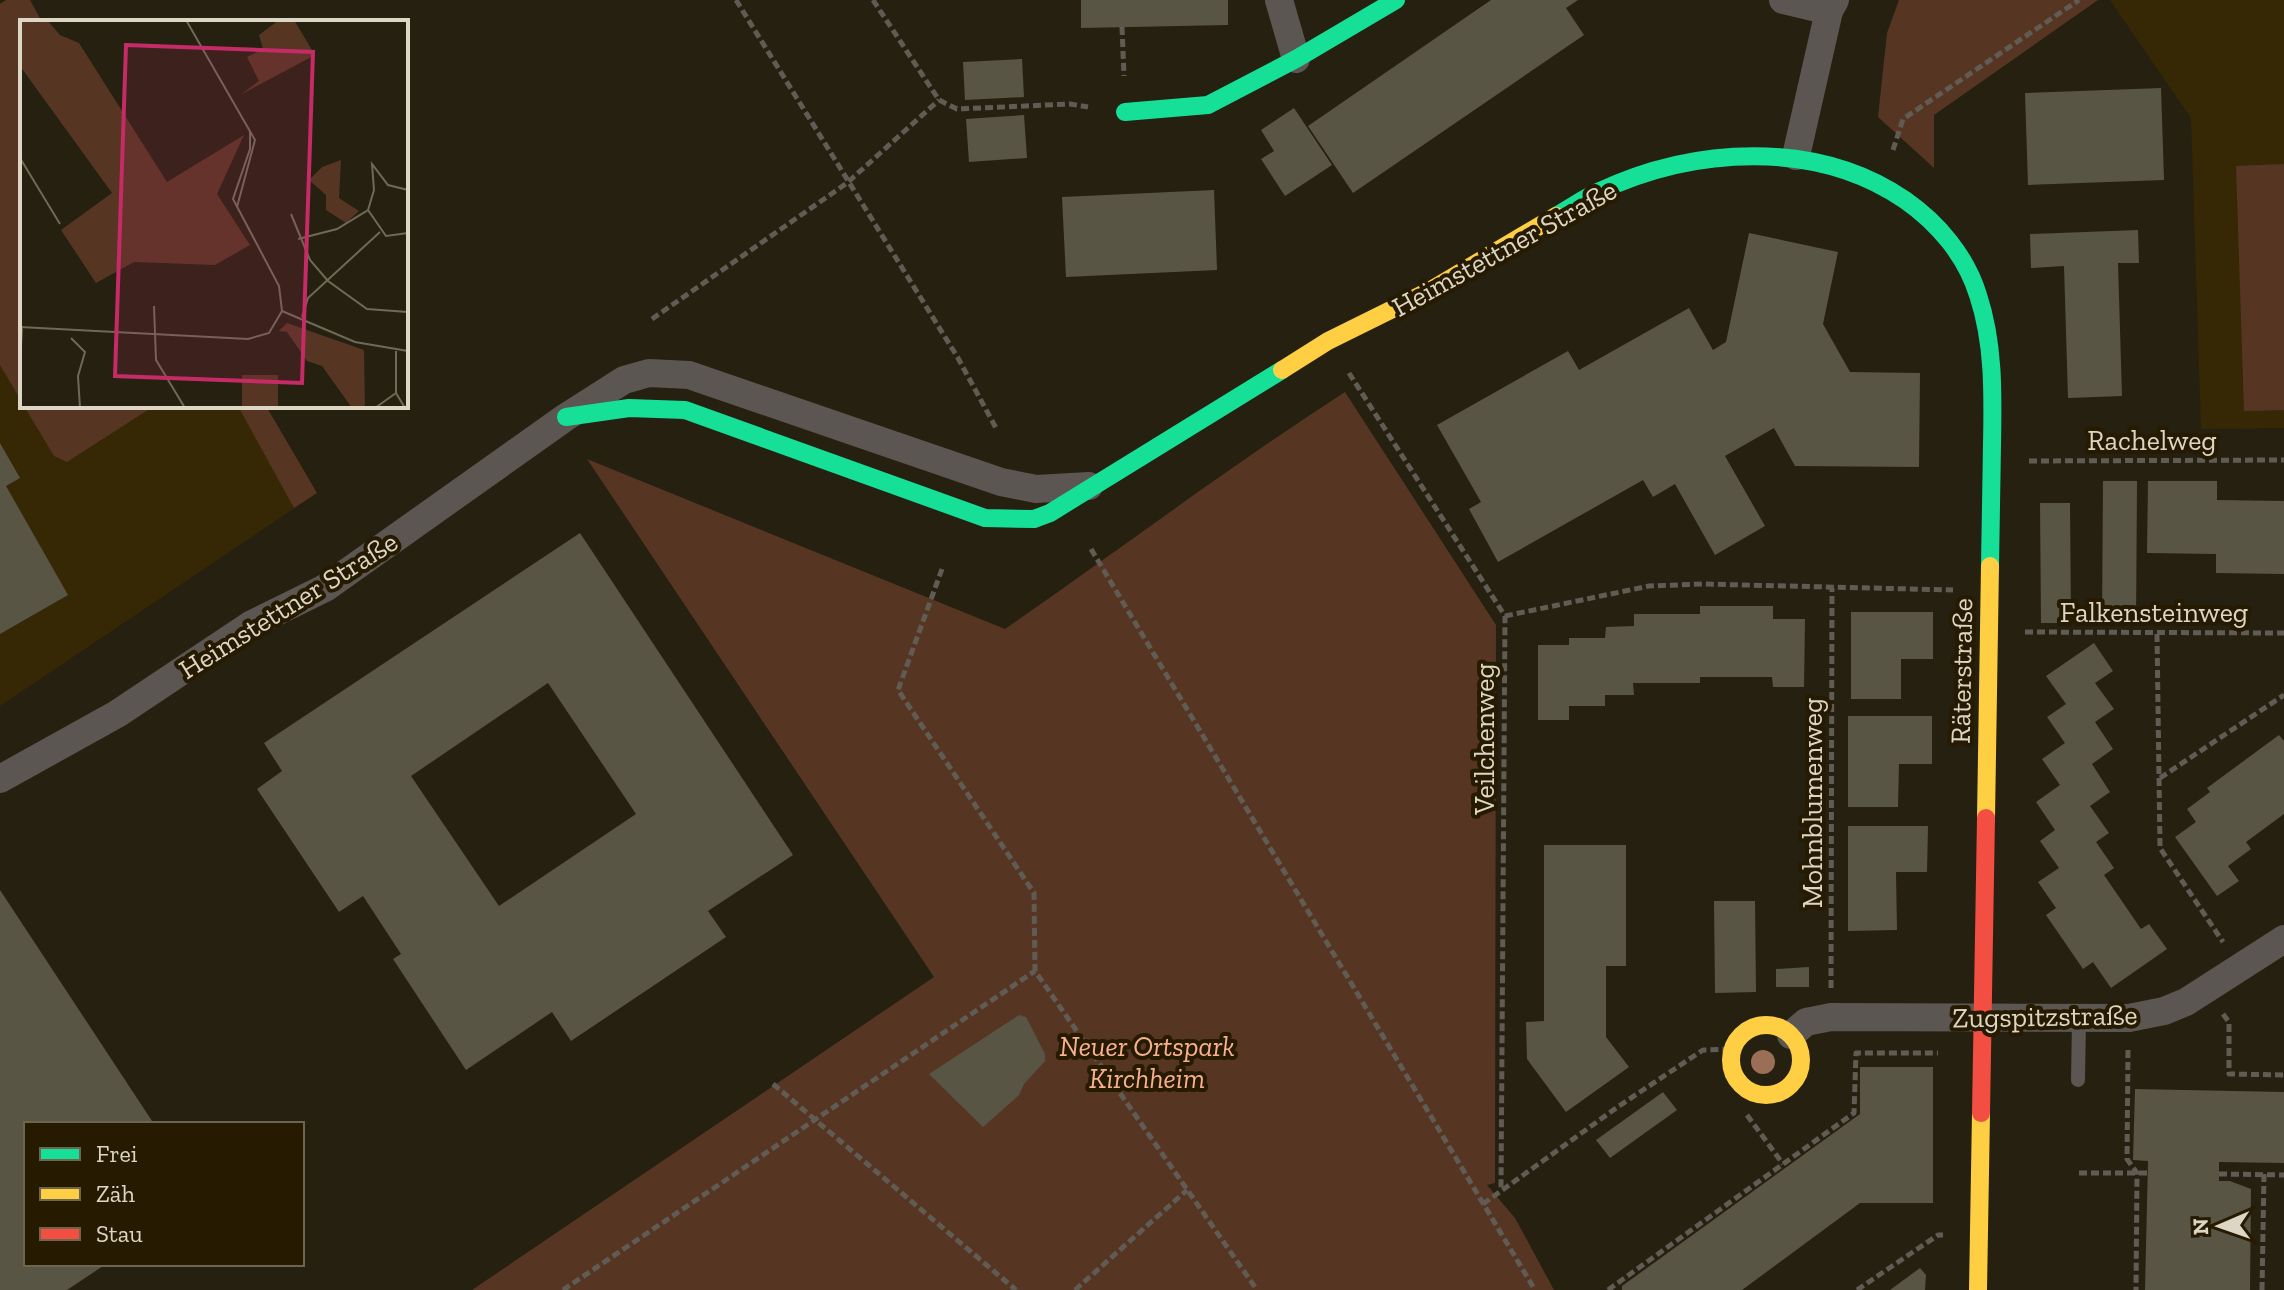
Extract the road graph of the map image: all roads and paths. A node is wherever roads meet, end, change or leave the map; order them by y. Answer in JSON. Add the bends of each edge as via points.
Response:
{"nodes":[{"id":1,"x":736,"y":0,"type":"edge"},
{"id":2,"x":873,"y":0,"type":"edge"},
{"id":3,"x":1279,"y":0,"type":"edge"},
{"id":4,"x":1396,"y":0,"type":"edge"},
{"id":5,"x":1783,"y":0,"type":"edge"},
{"id":6,"x":2079,"y":0,"type":"edge"},
{"id":7,"x":1832,"y":5,"type":"edge"},
{"id":8,"x":1122,"y":27,"type":"dead end"},
{"id":9,"x":1296,"y":59,"type":"junction"},
{"id":10,"x":939,"y":100,"type":"junction"},
{"id":11,"x":1125,"y":112,"type":"junction"},
{"id":12,"x":1893,"y":150,"type":"dead end"},
{"id":13,"x":1796,"y":156,"type":"junction"},
{"id":14,"x":847,"y":183,"type":"junction"},
{"id":15,"x":652,"y":319,"type":"dead end"},
{"id":16,"x":1328,"y":341,"type":"junction"},
{"id":17,"x":566,"y":417,"type":"junction"},
{"id":18,"x":996,"y":428,"type":"dead end"},
{"id":19,"x":2284,"y":460,"type":"edge"},
{"id":20,"x":2020,"y":461,"type":"dead end"},
{"id":21,"x":1094,"y":486,"type":"junction"},
{"id":22,"x":1091,"y":549,"type":"dead end"},
{"id":23,"x":942,"y":569,"type":"dead end"},
{"id":24,"x":1832,"y":588,"type":"junction"},
{"id":25,"x":1991,"y":590,"type":"junction"},
{"id":26,"x":1505,"y":616,"type":"junction"},
{"id":27,"x":2024,"y":632,"type":"dead end"},
{"id":28,"x":2284,"y":633,"type":"edge"},
{"id":29,"x":2157,"y":634,"type":"junction"},
{"id":30,"x":2284,"y":695,"type":"edge"},
{"id":31,"x":2160,"y":778,"type":"junction"},
{"id":32,"x":0,"y":779,"type":"edge"},
{"id":33,"x":2284,"y":939,"type":"edge"},
{"id":34,"x":2240,"y":968,"type":"junction"},
{"id":35,"x":1035,"y":971,"type":"junction"},
{"id":36,"x":2207,"y":990,"type":"junction"},
{"id":37,"x":1831,"y":1017,"type":"junction"},
{"id":38,"x":2129,"y":1018,"type":"junction"},
{"id":39,"x":1983,"y":1019,"type":"junction"},
{"id":40,"x":2079,"y":1019,"type":"junction"},
{"id":41,"x":1791,"y":1035,"type":"junction"},
{"id":42,"x":1732,"y":1049,"type":"junction"},
{"id":43,"x":1945,"y":1053,"type":"dead end"},
{"id":44,"x":2284,"y":1075,"type":"edge"},
{"id":45,"x":2078,"y":1080,"type":"dead end"},
{"id":46,"x":773,"y":1084,"type":"dead end"},
{"id":47,"x":1747,"y":1115,"type":"dead end"},
{"id":48,"x":814,"y":1118,"type":"junction"},
{"id":49,"x":1783,"y":1164,"type":"junction"},
{"id":50,"x":2079,"y":1173,"type":"dead end"},
{"id":51,"x":2137,"y":1173,"type":"junction"},
{"id":52,"x":2148,"y":1173,"type":"dead end"},
{"id":53,"x":2219,"y":1174,"type":"dead end"},
{"id":54,"x":2264,"y":1174,"type":"junction"},
{"id":55,"x":2284,"y":1175,"type":"edge"},
{"id":56,"x":1187,"y":1190,"type":"junction"},
{"id":57,"x":1501,"y":1191,"type":"junction"},
{"id":58,"x":1483,"y":1204,"type":"junction"},
{"id":59,"x":1979,"y":1232,"type":"junction"},
{"id":60,"x":563,"y":1290,"type":"edge"},
{"id":61,"x":1016,"y":1290,"type":"edge"},
{"id":62,"x":1075,"y":1290,"type":"edge"},
{"id":63,"x":1257,"y":1290,"type":"edge"},
{"id":64,"x":1535,"y":1290,"type":"edge"},
{"id":65,"x":1608,"y":1290,"type":"edge"},
{"id":66,"x":1857,"y":1290,"type":"edge"},
{"id":67,"x":1978,"y":1290,"type":"edge"},
{"id":68,"x":2136,"y":1290,"type":"edge"},
{"id":69,"x":2262,"y":1290,"type":"edge"}],
"edges":[{"from":1,"to":14,"type":"path"},
{"from":2,"to":10,"type":"path"},
{"from":3,"to":9,"type":"street"},
{"from":4,"to":9,"type":"street"},
{"from":5,"to":7,"type":"street"},
{"from":6,"to":12,"type":"path","via":[[1903,119]]},
{"from":7,"to":13,"type":"street"},
{"from":8,"to":11,"type":"path"},
{"from":9,"to":11,"type":"street","via":[[1208,105]]},
{"from":10,"to":11,"type":"path","via":[[957,109],[1070,104]]},
{"from":10,"to":14,"type":"path"},
{"from":13,"to":16,"type":"street","name":"Heimstettner Straße","via":[[1699,160],[1597,192],[1431,290]]},
{"from":13,"to":25,"type":"street","name":"Räterstraße","via":[[1875,181],[1911,201],[1949,238],[1970,273],[1988,334],[1993,384]]},
{"from":14,"to":15,"type":"path"},
{"from":14,"to":18,"type":"path"},
{"from":16,"to":21,"type":"street","name":"Heimstettner Straße"},
{"from":16,"to":26,"type":"path"},
{"from":17,"to":21,"type":"street","name":"Heimstettner Straße","via":[[629,408],[685,410],[985,518],[1034,519]]},
{"from":17,"to":21,"type":"street","name":"Heimstettner Straße","via":[[624,380],[649,373],[689,375],[977,476],[1036,489]]},
{"from":17,"to":32,"type":"street","name":"Heimstettner Straße","via":[[325,588],[252,624],[117,714]]},
{"from":19,"to":20,"type":"path","name":"Rachelweg"},
{"from":22,"to":58,"type":"path"},
{"from":23,"to":35,"type":"path","via":[[898,690],[1034,893]]},
{"from":24,"to":25,"type":"path"},
{"from":24,"to":26,"type":"path","via":[[1649,586]]},
{"from":24,"to":37,"type":"path","name":"Mohnblumenweg"},
{"from":25,"to":39,"type":"street","name":"Räterstraße"},
{"from":26,"to":57,"type":"path","name":"Veilchenweg"},
{"from":27,"to":29,"type":"path","name":"Falkensteinweg"},
{"from":28,"to":29,"type":"path","name":"Falkensteinweg"},
{"from":29,"to":31,"type":"path"},
{"from":30,"to":31,"type":"path"},
{"from":31,"to":34,"type":"path","via":[[2160,848]]},
{"from":33,"to":34,"type":"street","name":"Zugspitzstraße"},
{"from":34,"to":36,"type":"street","name":"Zugspitzstraße"},
{"from":35,"to":48,"type":"path"},
{"from":35,"to":56,"type":"path"},
{"from":36,"to":38,"type":"street","name":"Zugspitzstraße","via":[[2164,1011]]},
{"from":36,"to":44,"type":"path","via":[[2229,1022],[2229,1074]]},
{"from":37,"to":39,"type":"street","name":"Zugspitzstraße"},
{"from":37,"to":41,"type":"street","name":"Zugspitzstraße","via":[[1806,1022]]},
{"from":38,"to":40,"type":"street","name":"Zugspitzstraße"},
{"from":38,"to":51,"type":"path","via":[[2127,1159]]},
{"from":39,"to":40,"type":"street","name":"Zugspitzstraße"},
{"from":39,"to":59,"type":"street","name":"Räterstraße"},
{"from":40,"to":45,"type":"lane"},
{"from":41,"to":42,"type":"street","via":[[1776,1026],[1757,1026],[1741,1035]]},
{"from":41,"to":42,"type":"street","via":[[1798,1045],[1800,1068],[1778,1093],[1755,1094],[1744,1088],[1732,1067]]},
{"from":42,"to":57,"type":"path","via":[[1703,1050]]},
{"from":43,"to":49,"type":"path","via":[[1856,1053],[1854,1113]]},
{"from":46,"to":48,"type":"path"},
{"from":47,"to":49,"type":"path"},
{"from":48,"to":60,"type":"path"},
{"from":48,"to":61,"type":"path"},
{"from":49,"to":65,"type":"path"},
{"from":50,"to":51,"type":"path"},
{"from":51,"to":52,"type":"path"},
{"from":51,"to":68,"type":"path"},
{"from":53,"to":54,"type":"path"},
{"from":54,"to":55,"type":"path"},
{"from":54,"to":69,"type":"path"},
{"from":56,"to":62,"type":"path"},
{"from":56,"to":63,"type":"path"},
{"from":57,"to":58,"type":"path"},
{"from":58,"to":64,"type":"path"},
{"from":59,"to":66,"type":"path","via":[[1938,1235]]},
{"from":59,"to":67,"type":"street","name":"Räterstraße"}]}
